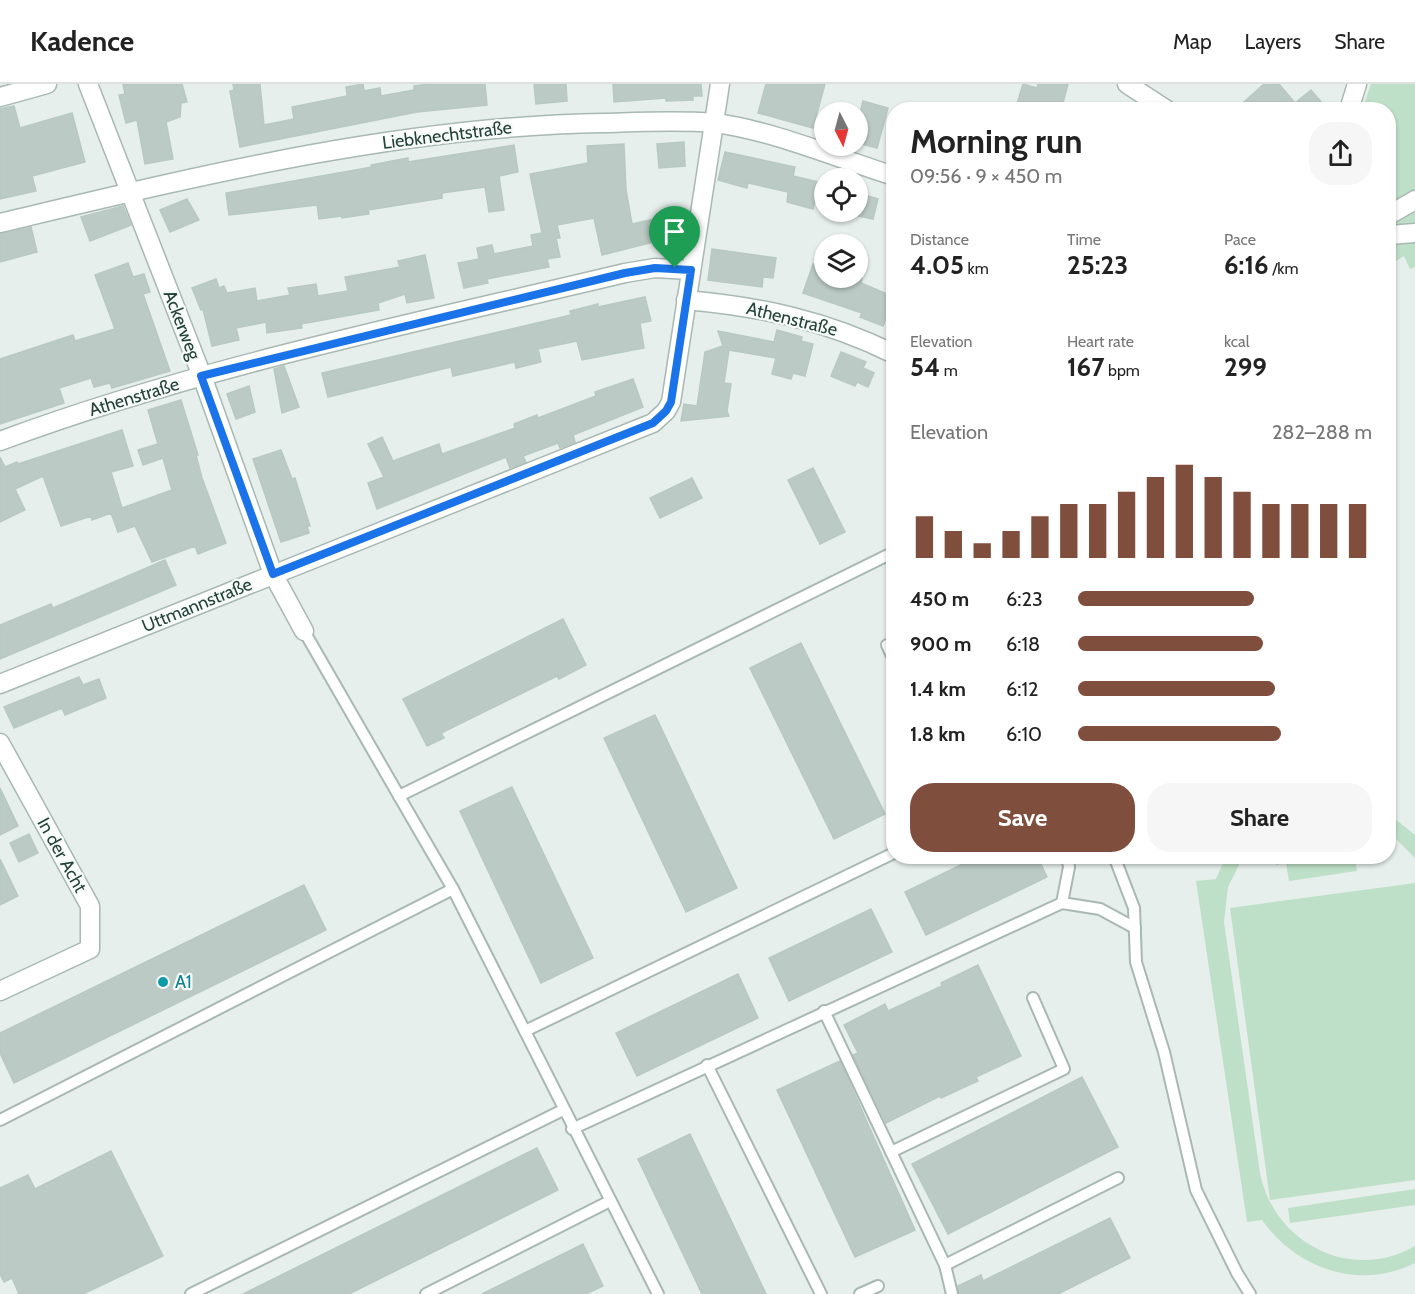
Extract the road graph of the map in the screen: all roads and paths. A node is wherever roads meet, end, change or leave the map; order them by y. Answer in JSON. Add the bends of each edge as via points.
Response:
{"nodes":[{"id":1,"x":47,"y":84,"type":"edge"},
{"id":2,"x":88,"y":84,"type":"edge"},
{"id":3,"x":720,"y":84,"type":"edge"},
{"id":4,"x":1127,"y":84,"type":"edge"},
{"id":5,"x":1357,"y":84,"type":"edge"},
{"id":6,"x":0,"y":97,"type":"edge"},
{"id":7,"x":1155,"y":102,"type":"edge"},
{"id":8,"x":1351,"y":102,"type":"edge"},
{"id":9,"x":715,"y":123,"type":"junction"},
{"id":10,"x":886,"y":173,"type":"edge"},
{"id":11,"x":131,"y":192,"type":"junction"},
{"id":12,"x":1415,"y":200,"type":"edge"},
{"id":13,"x":1396,"y":212,"type":"edge"},
{"id":14,"x":1415,"y":214,"type":"edge"},
{"id":15,"x":1396,"y":215,"type":"edge"},
{"id":16,"x":0,"y":223,"type":"edge"},
{"id":17,"x":1415,"y":233,"type":"edge"},
{"id":18,"x":1396,"y":234,"type":"edge"},
{"id":19,"x":691,"y":270,"type":"junction"},
{"id":20,"x":686,"y":300,"type":"junction"},
{"id":21,"x":886,"y":350,"type":"edge"},
{"id":22,"x":201,"y":376,"type":"junction"},
{"id":23,"x":0,"y":441,"type":"edge"},
{"id":24,"x":886,"y":556,"type":"edge"},
{"id":25,"x":273,"y":574,"type":"junction"},
{"id":26,"x":304,"y":631,"type":"joint"},
{"id":27,"x":0,"y":684,"type":"edge"},
{"id":28,"x":0,"y":743,"type":"edge"},
{"id":29,"x":399,"y":796,"type":"junction"},
{"id":30,"x":886,"y":857,"type":"edge"},
{"id":31,"x":1068,"y":864,"type":"edge"},
{"id":32,"x":1117,"y":864,"type":"edge"},
{"id":33,"x":453,"y":889,"type":"junction"},
{"id":34,"x":1062,"y":903,"type":"junction"},
{"id":35,"x":1135,"y":927,"type":"junction"},
{"id":36,"x":0,"y":991,"type":"edge"},
{"id":37,"x":1033,"y":999,"type":"dead end"},
{"id":38,"x":824,"y":1011,"type":"junction"},
{"id":39,"x":525,"y":1031,"type":"junction"},
{"id":40,"x":707,"y":1065,"type":"junction"},
{"id":41,"x":563,"y":1110,"type":"junction"},
{"id":42,"x":0,"y":1120,"type":"edge"},
{"id":43,"x":572,"y":1129,"type":"junction"},
{"id":44,"x":891,"y":1152,"type":"junction"},
{"id":45,"x":1118,"y":1178,"type":"dead end"},
{"id":46,"x":610,"y":1201,"type":"junction"},
{"id":47,"x":945,"y":1265,"type":"junction"},
{"id":48,"x":878,"y":1286,"type":"dead end"},
{"id":49,"x":191,"y":1294,"type":"edge"},
{"id":50,"x":426,"y":1294,"type":"edge"},
{"id":51,"x":658,"y":1294,"type":"edge"},
{"id":52,"x":821,"y":1294,"type":"edge"},
{"id":53,"x":860,"y":1294,"type":"edge"},
{"id":54,"x":952,"y":1294,"type":"edge"},
{"id":55,"x":1250,"y":1294,"type":"edge"}],
"edges":[{"from":1,"to":6,"type":"street"},
{"from":2,"to":11,"type":"street","name":"Ackerweg"},
{"from":3,"to":9,"type":"street"},
{"from":4,"to":7,"type":"street"},
{"from":5,"to":8,"type":"street"},
{"from":9,"to":10,"type":"street","name":"Liebknechtstraße"},
{"from":9,"to":11,"type":"street","name":"Liebknechtstraße","via":[[579,123],[457,131]]},
{"from":9,"to":19,"type":"street"},
{"from":11,"to":16,"type":"street","name":"Liebknechtstraße"},
{"from":11,"to":22,"type":"street","name":"Ackerweg"},
{"from":12,"to":13,"type":"street"},
{"from":14,"to":15,"type":"street"},
{"from":17,"to":18,"type":"street"},
{"from":19,"to":20,"type":"street"},
{"from":19,"to":22,"type":"street","name":"Athenstraße","via":[[655,268],[625,273]]},
{"from":20,"to":21,"type":"street","name":"Athenstraße","via":[[763,308],[797,316]]},
{"from":20,"to":25,"type":"street","name":"Uttmannstraße","via":[[671,402],[653,423]]},
{"from":22,"to":23,"type":"street","name":"Athenstraße"},
{"from":22,"to":25,"type":"street","name":"Ackerweg"},
{"from":24,"to":29,"type":"lane"},
{"from":25,"to":26,"type":"street","name":"Ackerweg"},
{"from":25,"to":27,"type":"street","name":"Uttmannstraße"},
{"from":26,"to":29,"type":"lane"},
{"from":28,"to":36,"type":"street","name":"In der Acht","via":[[90,906],[90,949]]},
{"from":29,"to":33,"type":"lane"},
{"from":30,"to":39,"type":"lane"},
{"from":31,"to":34,"type":"lane"},
{"from":32,"to":35,"type":"lane","via":[[1134,908]]},
{"from":33,"to":39,"type":"lane"},
{"from":33,"to":42,"type":"lane"},
{"from":34,"to":35,"type":"lane","via":[[1100,909]]},
{"from":34,"to":38,"type":"lane"},
{"from":35,"to":55,"type":"lane","via":[[1136,962],[1164,1052],[1197,1190]]},
{"from":37,"to":44,"type":"lane","via":[[1064,1069]]},
{"from":38,"to":40,"type":"lane"},
{"from":38,"to":44,"type":"lane"},
{"from":39,"to":41,"type":"lane"},
{"from":40,"to":43,"type":"lane"},
{"from":40,"to":52,"type":"lane"},
{"from":41,"to":43,"type":"lane"},
{"from":41,"to":49,"type":"lane"},
{"from":43,"to":46,"type":"lane"},
{"from":44,"to":47,"type":"lane"},
{"from":45,"to":47,"type":"lane"},
{"from":46,"to":50,"type":"lane"},
{"from":46,"to":51,"type":"lane"},
{"from":47,"to":54,"type":"lane"},
{"from":48,"to":53,"type":"lane"}]}
